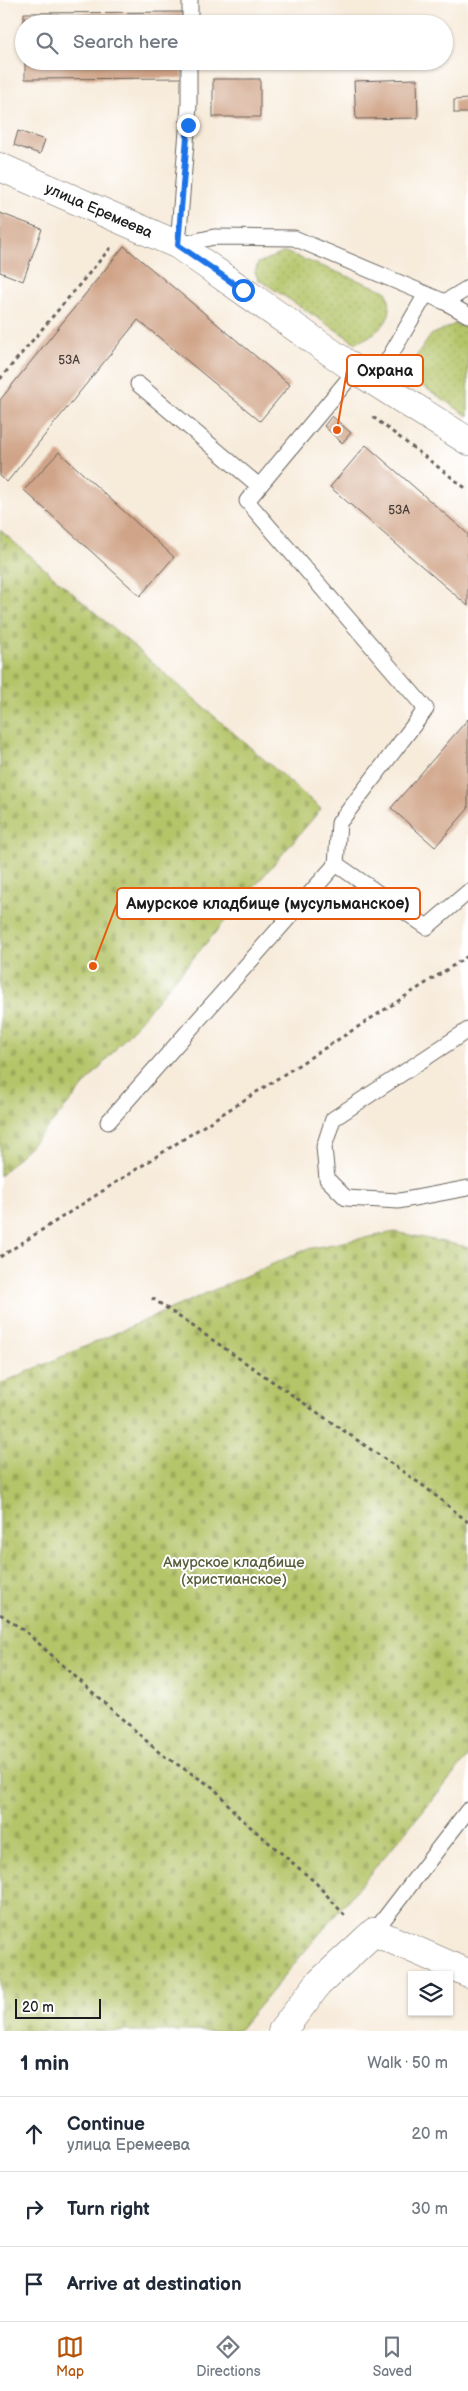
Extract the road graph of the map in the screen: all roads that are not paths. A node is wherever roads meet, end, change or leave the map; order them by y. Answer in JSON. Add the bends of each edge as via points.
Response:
{"nodes":[{"id":1,"x":190,"y":0,"type":"edge"},
{"id":2,"x":190,"y":15,"type":"edge"},
{"id":3,"x":189,"y":70,"type":"edge"},
{"id":4,"x":0,"y":167,"type":"edge"},
{"id":5,"x":178,"y":245,"type":"junction"},
{"id":6,"x":468,"y":288,"type":"edge"},
{"id":7,"x":426,"y":294,"type":"junction"},
{"id":8,"x":445,"y":302,"type":"junction"},
{"id":9,"x":468,"y":315,"type":"edge"},
{"id":10,"x":366,"y":376,"type":"junction"},
{"id":11,"x":138,"y":384,"type":"dead end"},
{"id":12,"x":468,"y":441,"type":"edge"},
{"id":13,"x":259,"y":486,"type":"junction"},
{"id":14,"x":336,"y":864,"type":"junction"},
{"id":15,"x":468,"y":892,"type":"edge"},
{"id":16,"x":468,"y":1030,"type":"edge"},
{"id":17,"x":108,"y":1122,"type":"dead end"},
{"id":18,"x":468,"y":1188,"type":"edge"},
{"id":19,"x":468,"y":1810,"type":"edge"},
{"id":20,"x":374,"y":1932,"type":"junction"},
{"id":21,"x":468,"y":1973,"type":"edge"},
{"id":22,"x":282,"y":2031,"type":"edge"}],
"edges":[{"from":1,"to":2,"type":"lane"},
{"from":3,"to":5,"type":"lane"},
{"from":4,"to":5,"type":"street","name":"улица Еремеева"},
{"from":5,"to":7,"type":"lane","via":[[214,237],[294,238]]},
{"from":5,"to":10,"type":"street","name":"улица Еремеева"},
{"from":6,"to":8,"type":"lane"},
{"from":7,"to":8,"type":"lane"},
{"from":7,"to":10,"type":"lane"},
{"from":8,"to":9,"type":"lane"},
{"from":10,"to":12,"type":"street","name":"улица Еремеева"},
{"from":10,"to":13,"type":"lane"},
{"from":11,"to":13,"type":"lane"},
{"from":13,"to":14,"type":"lane","via":[[247,501],[426,709],[339,823]]},
{"from":14,"to":15,"type":"lane","via":[[427,927]]},
{"from":14,"to":17,"type":"lane"},
{"from":16,"to":18,"type":"lane","via":[[333,1119],[324,1146],[328,1179],[346,1198],[399,1201]]},
{"from":19,"to":20,"type":"lane"},
{"from":20,"to":21,"type":"street"},
{"from":20,"to":22,"type":"street","via":[[318,1984]]}]}
